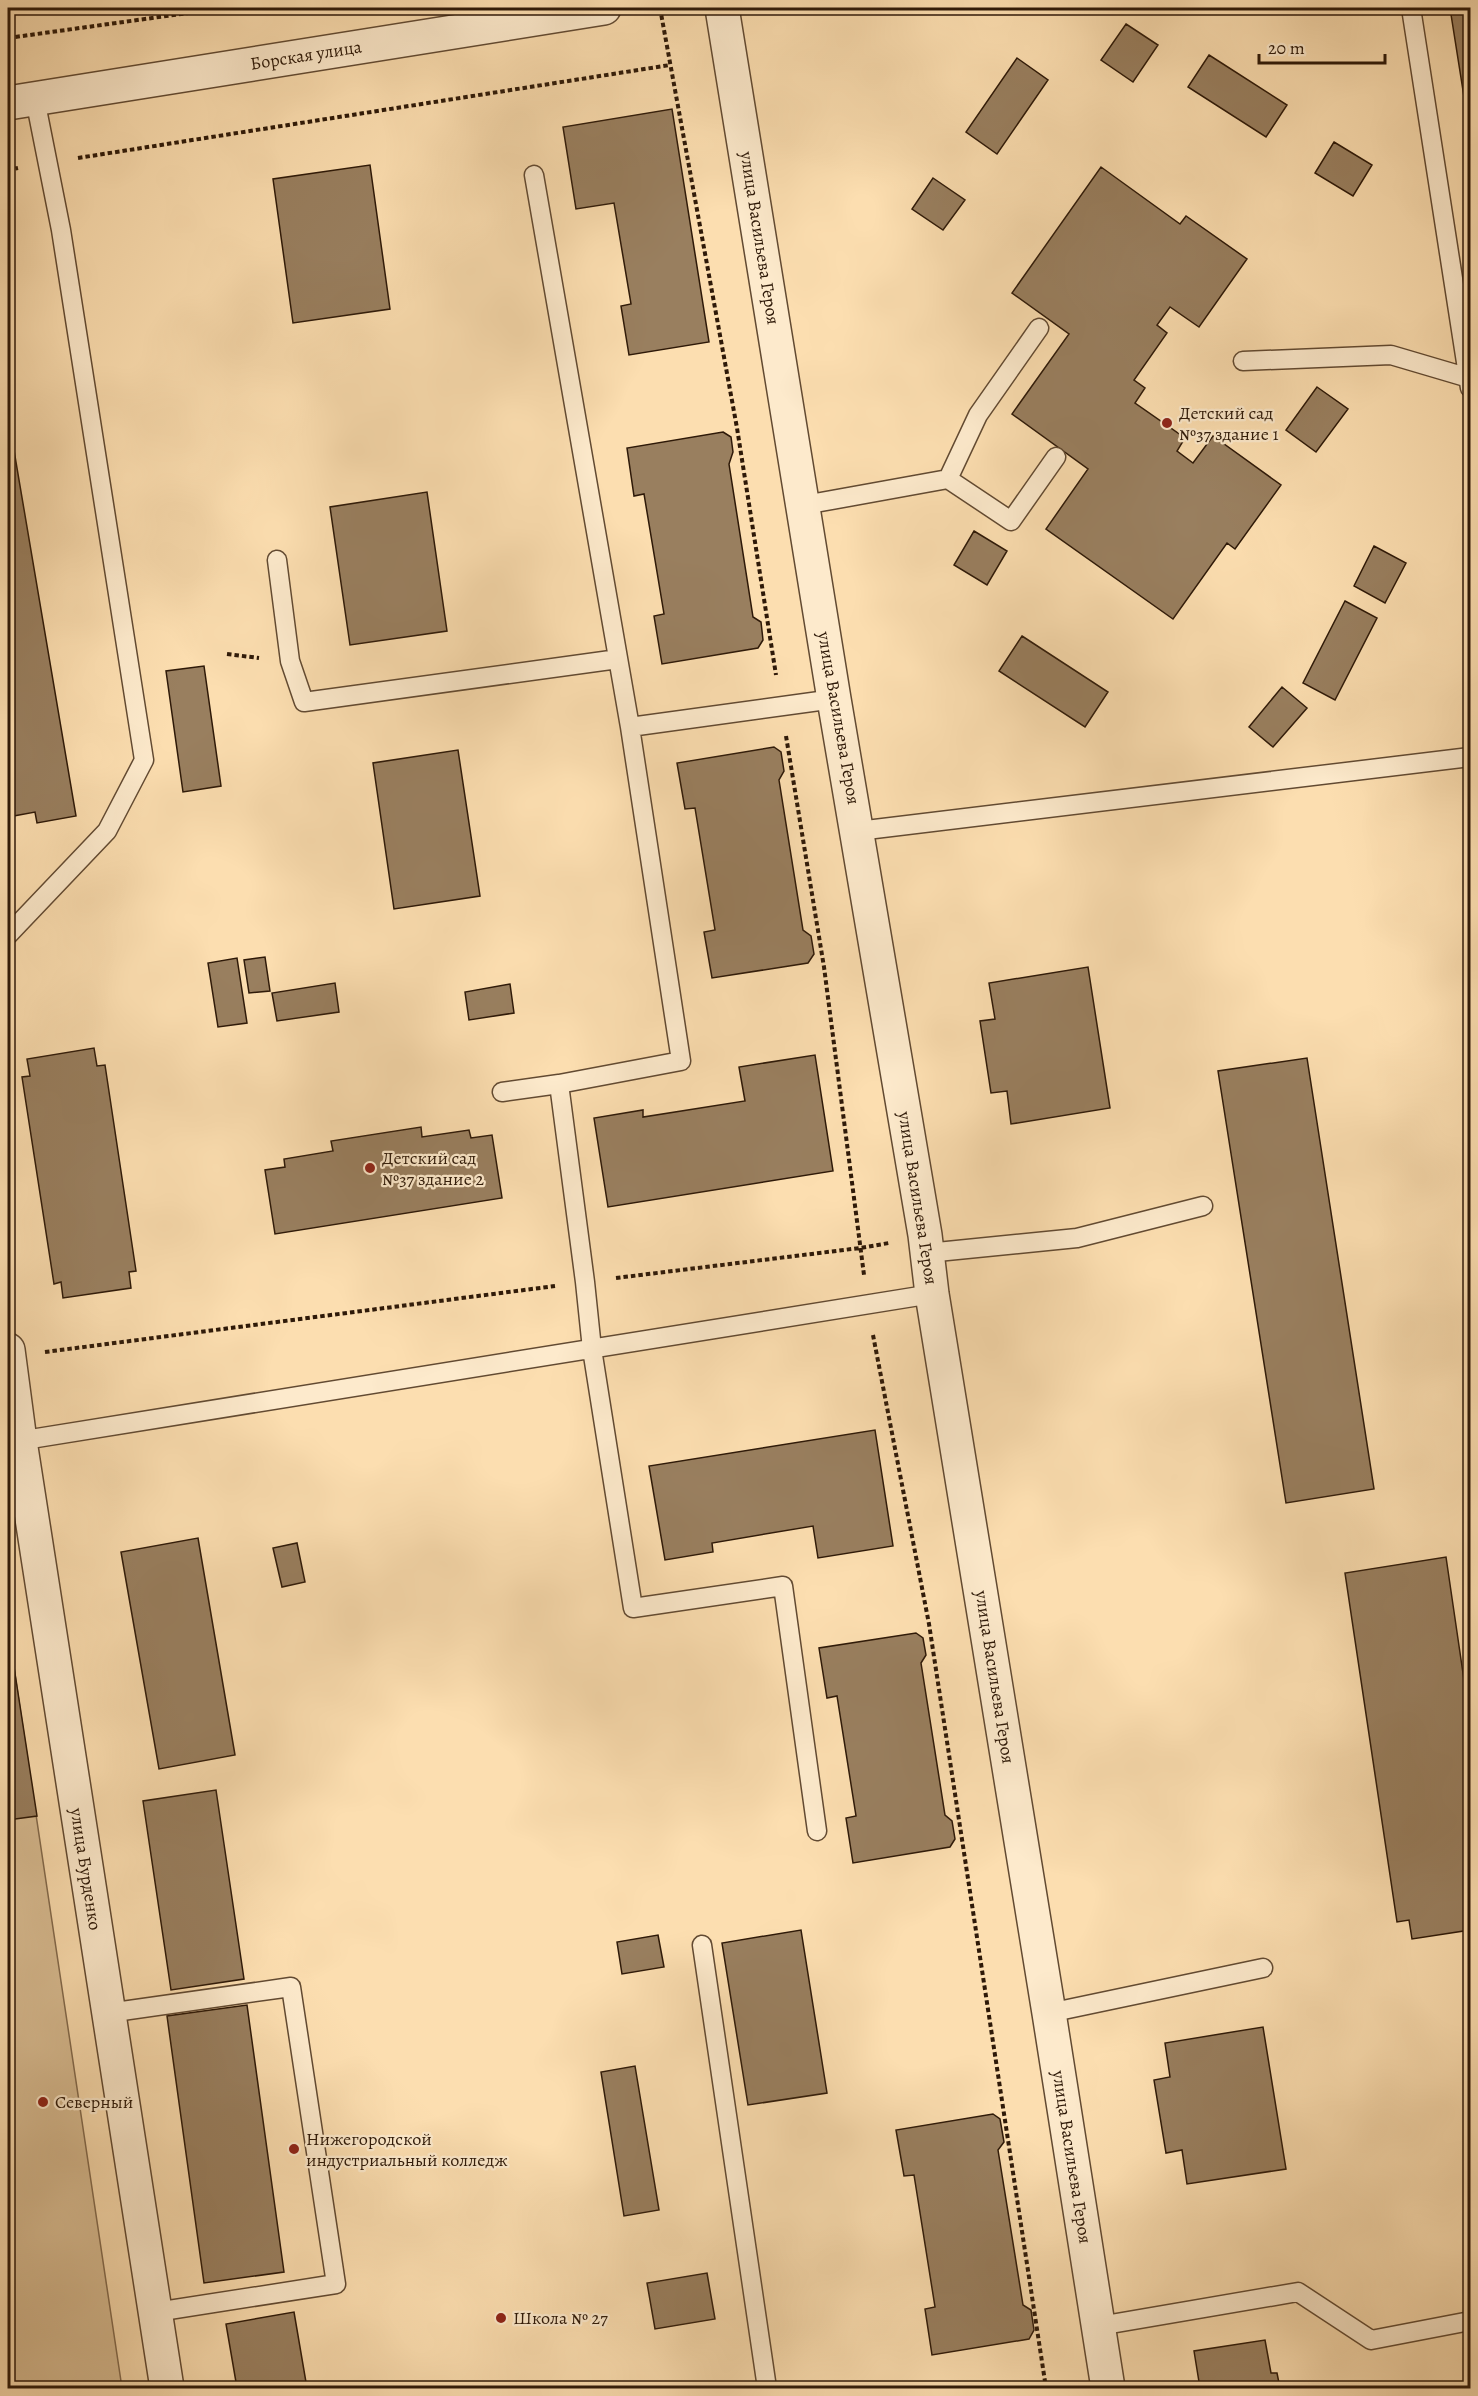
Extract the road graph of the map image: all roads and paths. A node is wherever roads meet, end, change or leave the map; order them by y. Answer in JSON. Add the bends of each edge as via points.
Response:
{"nodes":[{"id":1,"x":224,"y":8,"type":"edge"},
{"id":2,"x":604,"y":8,"type":"edge"},
{"id":3,"x":660,"y":8,"type":"edge"},
{"id":4,"x":722,"y":8,"type":"edge"},
{"id":5,"x":1411,"y":8,"type":"edge"},
{"id":6,"x":530,"y":14,"type":"edge"},
{"id":7,"x":8,"y":38,"type":"edge"},
{"id":8,"x":670,"y":65,"type":"junction"},
{"id":9,"x":21,"y":101,"type":"edge"},
{"id":10,"x":47,"y":163,"type":"junction"},
{"id":11,"x":8,"y":170,"type":"edge"},
{"id":12,"x":534,"y":175,"type":"dead end"},
{"id":13,"x":1039,"y":328,"type":"dead end"},
{"id":14,"x":1243,"y":361,"type":"dead end"},
{"id":15,"x":1470,"y":383,"type":"edge"},
{"id":16,"x":1056,"y":457,"type":"dead end"},
{"id":17,"x":948,"y":479,"type":"junction"},
{"id":18,"x":804,"y":505,"type":"junction"},
{"id":19,"x":277,"y":560,"type":"dead end"},
{"id":20,"x":618,"y":659,"type":"junction"},
{"id":21,"x":834,"y":699,"type":"junction"},
{"id":22,"x":781,"y":706,"type":"junction"},
{"id":23,"x":630,"y":727,"type":"junction"},
{"id":24,"x":1470,"y":757,"type":"edge"},
{"id":25,"x":858,"y":831,"type":"junction"},
{"id":26,"x":8,"y":935,"type":"edge"},
{"id":27,"x":559,"y":1084,"type":"junction"},
{"id":28,"x":502,"y":1092,"type":"dead end"},
{"id":29,"x":1203,"y":1206,"type":"dead end"},
{"id":30,"x":926,"y":1244,"type":"junction"},
{"id":31,"x":860,"y":1248,"type":"junction"},
{"id":32,"x":585,"y":1282,"type":"junction"},
{"id":33,"x":932,"y":1294,"type":"junction"},
{"id":34,"x":868,"y":1305,"type":"junction"},
{"id":35,"x":592,"y":1349,"type":"junction"},
{"id":36,"x":8,"y":1353,"type":"edge"},
{"id":37,"x":14,"y":1442,"type":"edge"},
{"id":38,"x":817,"y":1831,"type":"dead end"},
{"id":39,"x":702,"y":1945,"type":"dead end"},
{"id":40,"x":1263,"y":1968,"type":"dead end"},
{"id":41,"x":108,"y":2013,"type":"junction"},
{"id":42,"x":1049,"y":2013,"type":"junction"},
{"id":43,"x":156,"y":2312,"type":"junction"},
{"id":44,"x":1470,"y":2321,"type":"edge"},
{"id":45,"x":1099,"y":2326,"type":"junction"},
{"id":46,"x":167,"y":2388,"type":"edge"},
{"id":47,"x":767,"y":2388,"type":"edge"},
{"id":48,"x":1046,"y":2388,"type":"edge"},
{"id":49,"x":1108,"y":2388,"type":"edge"}],
"edges":[{"from":1,"to":7,"type":"path"},
{"from":2,"to":6,"type":"street","name":"Борская улица"},
{"from":3,"to":8,"type":"path"},
{"from":4,"to":18,"type":"street","name":"улица Васильева Героя"},
{"from":5,"to":15,"type":"lane"},
{"from":6,"to":9,"type":"street","name":"Борская улица"},
{"from":8,"to":10,"type":"path"},
{"from":8,"to":22,"type":"path","via":[[737,428]]},
{"from":9,"to":10,"type":"lane"},
{"from":10,"to":11,"type":"path"},
{"from":10,"to":26,"type":"lane","via":[[61,230],[144,760],[107,831]]},
{"from":12,"to":20,"type":"lane"},
{"from":13,"to":17,"type":"lane","via":[[978,415]]},
{"from":14,"to":15,"type":"lane","via":[[1391,355]]},
{"from":16,"to":17,"type":"lane","via":[[1011,522]]},
{"from":17,"to":18,"type":"lane"},
{"from":18,"to":21,"type":"street","name":"улица Васильева Героя"},
{"from":19,"to":20,"type":"lane","via":[[290,661],[304,702]]},
{"from":20,"to":23,"type":"lane"},
{"from":21,"to":22,"type":"lane"},
{"from":21,"to":25,"type":"street","name":"улица Васильева Героя"},
{"from":22,"to":23,"type":"lane"},
{"from":22,"to":31,"type":"path","via":[[824,967]]},
{"from":23,"to":27,"type":"lane","via":[[681,1061]]},
{"from":24,"to":25,"type":"lane"},
{"from":25,"to":30,"type":"street","name":"улица Васильева Героя"},
{"from":27,"to":28,"type":"lane"},
{"from":27,"to":32,"type":"lane"},
{"from":29,"to":30,"type":"lane","via":[[1077,1238]]},
{"from":30,"to":31,"type":"path"},
{"from":30,"to":33,"type":"street","name":"улица Васильева Героя"},
{"from":31,"to":32,"type":"path"},
{"from":31,"to":34,"type":"path"},
{"from":32,"to":35,"type":"lane"},
{"from":32,"to":36,"type":"path"},
{"from":33,"to":34,"type":"lane"},
{"from":33,"to":42,"type":"street","name":"улица Васильева Героя"},
{"from":34,"to":35,"type":"lane"},
{"from":34,"to":48,"type":"path","via":[[929,1624]]},
{"from":35,"to":37,"type":"lane"},
{"from":35,"to":38,"type":"lane","via":[[633,1608],[783,1586]]},
{"from":36,"to":37,"type":"street","name":"улица Бурденко"},
{"from":37,"to":41,"type":"street","name":"улица Бурденко"},
{"from":39,"to":47,"type":"lane"},
{"from":40,"to":42,"type":"lane"},
{"from":41,"to":43,"type":"street","name":"улица Бурденко"},
{"from":41,"to":43,"type":"lane","via":[[291,1987],[336,2284]]},
{"from":42,"to":45,"type":"street","name":"улица Васильева Героя"},
{"from":43,"to":46,"type":"street","name":"улица Бурденко"},
{"from":44,"to":45,"type":"lane","via":[[1371,2340],[1298,2292]]},
{"from":45,"to":49,"type":"street","name":"улица Васильева Героя"}]}
